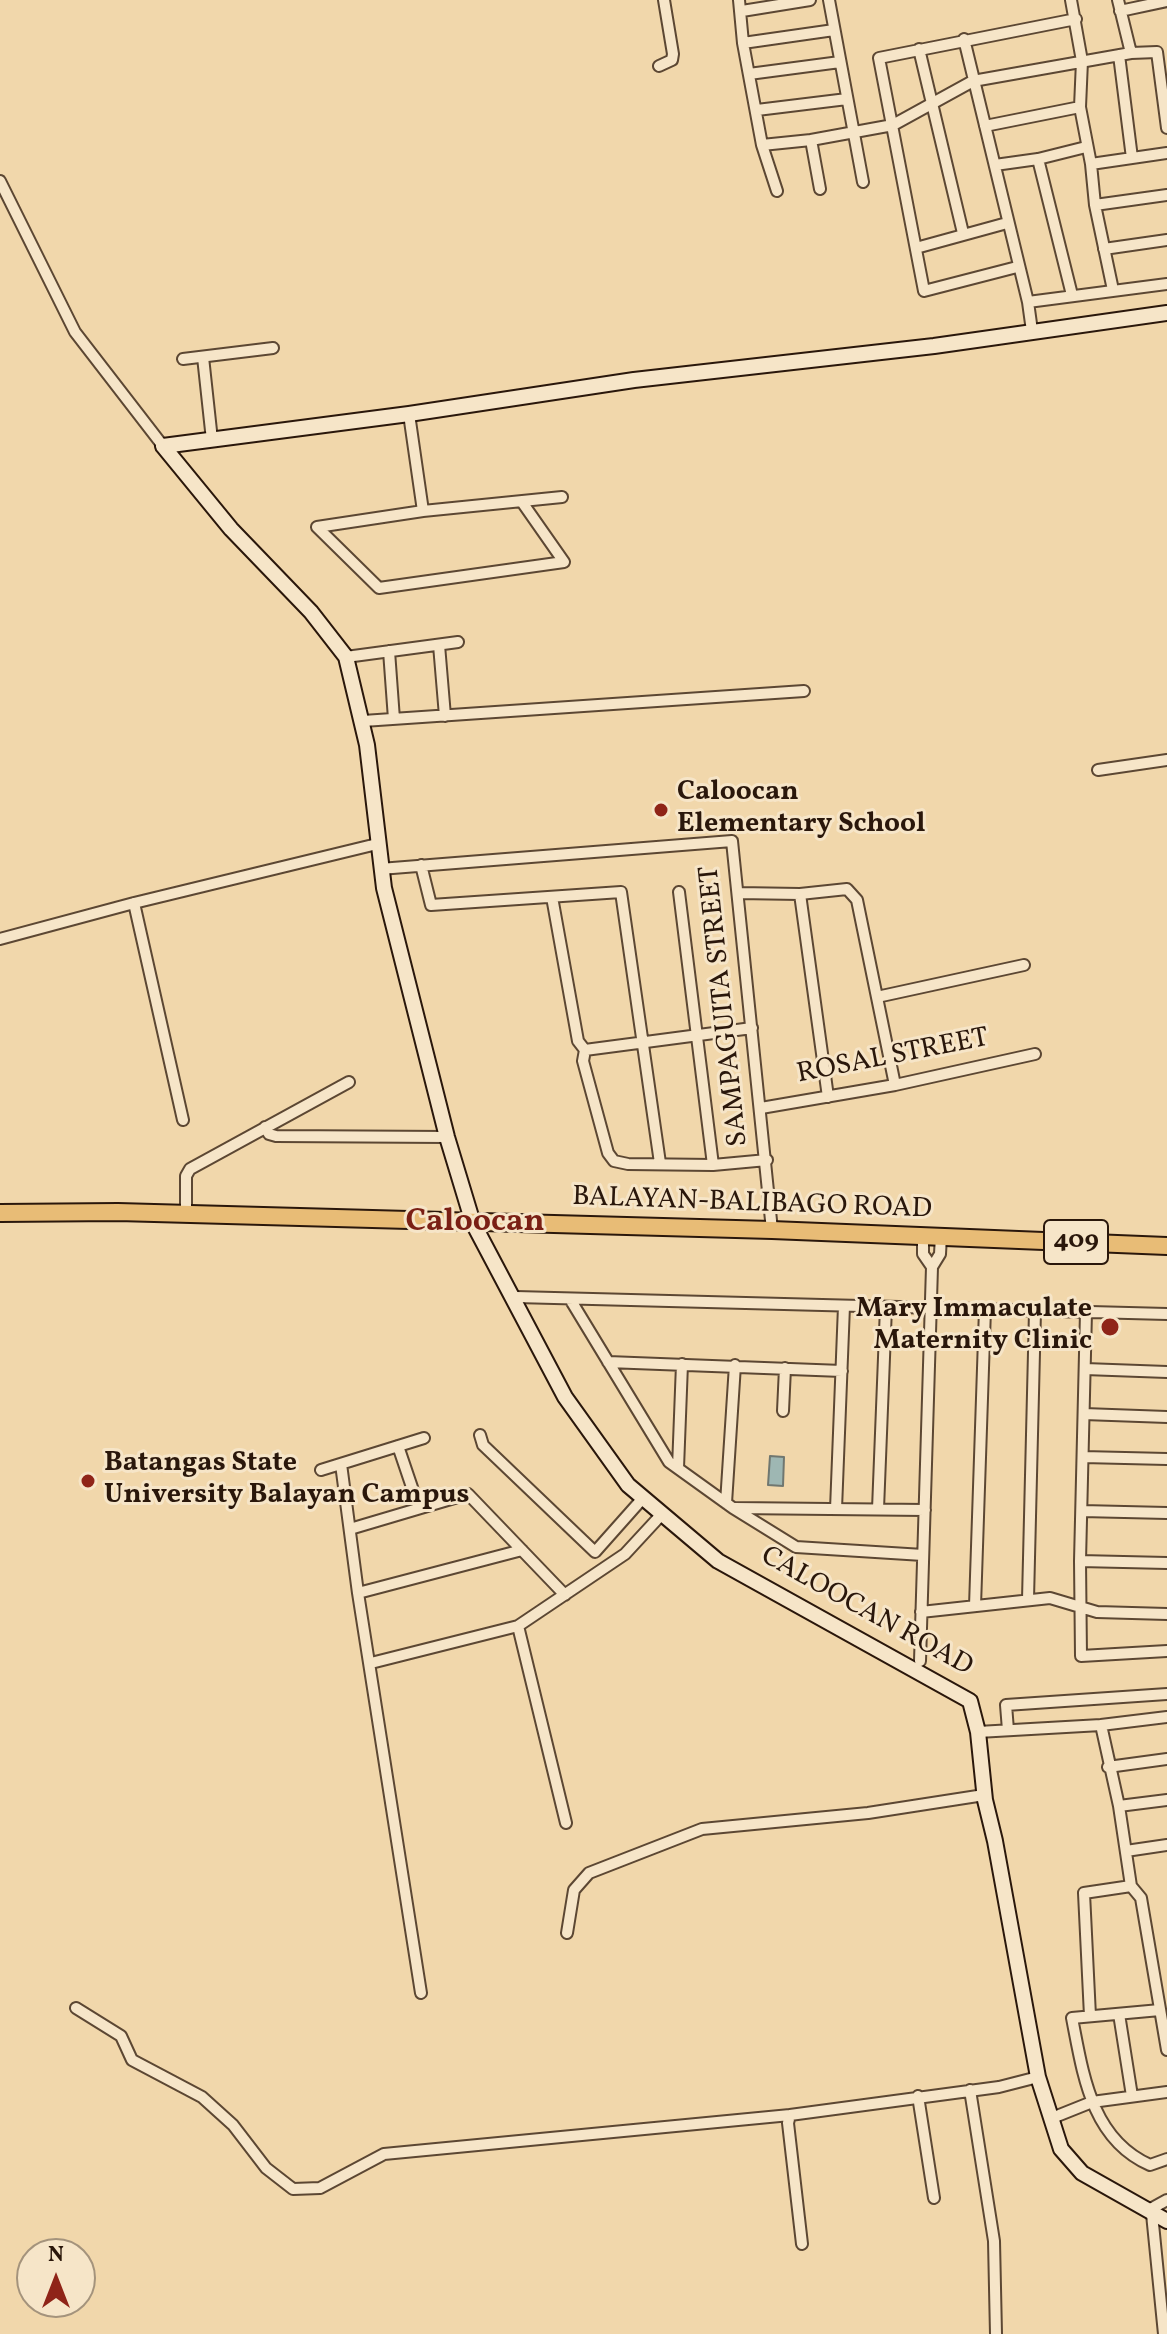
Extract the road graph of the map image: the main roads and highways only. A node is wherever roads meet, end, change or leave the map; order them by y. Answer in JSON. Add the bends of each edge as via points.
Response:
{"nodes":[{"id":1,"x":0,"y":1213,"type":"edge"},
{"id":2,"x":1167,"y":1246,"type":"edge"}],
"edges":[{"from":1,"to":2,"type":"main road","name":"BALAYAN-BALIBAGO ROAD","number":"409","via":[[772,1230]]}]}
